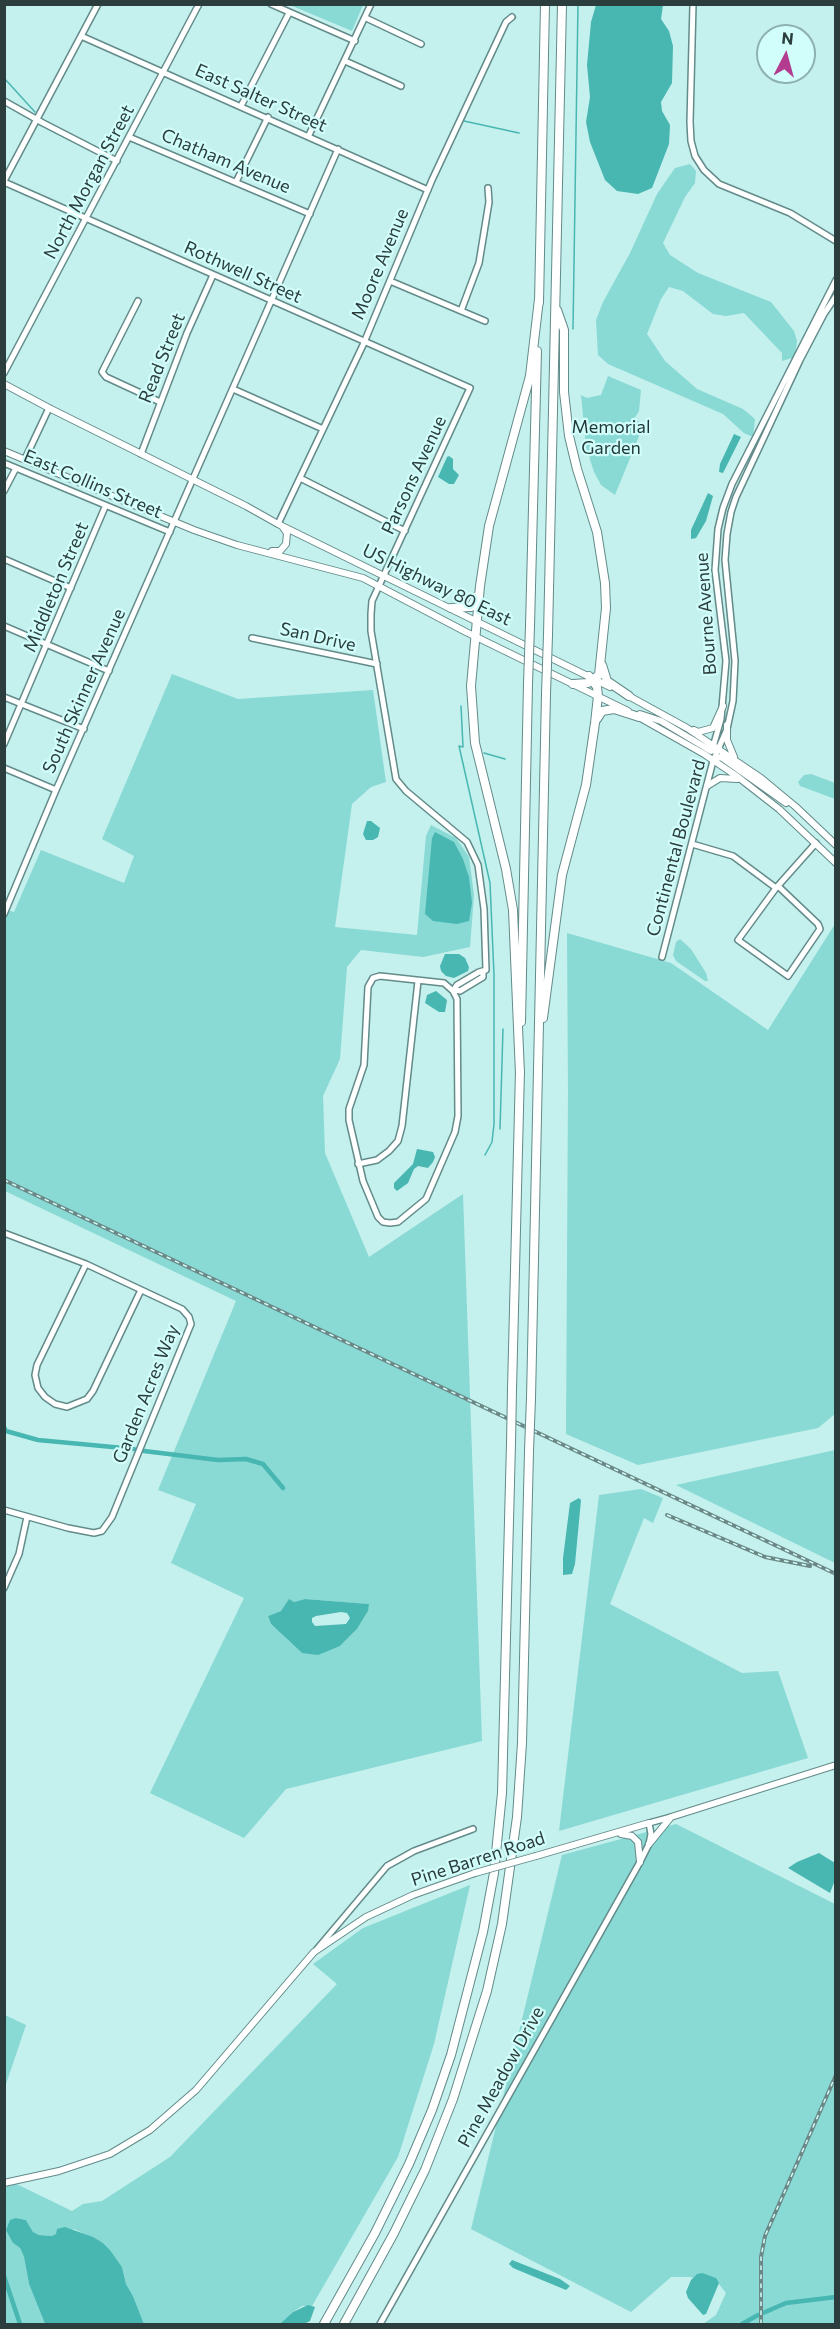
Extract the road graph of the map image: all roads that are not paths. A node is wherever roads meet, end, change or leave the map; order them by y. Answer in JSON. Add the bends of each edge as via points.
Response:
{"nodes":[{"id":1,"x":98,"y":4,"type":"edge"},
{"id":2,"x":199,"y":4,"type":"edge"},
{"id":3,"x":271,"y":4,"type":"edge"},
{"id":4,"x":372,"y":4,"type":"edge"},
{"id":5,"x":545,"y":4,"type":"edge"},
{"id":6,"x":562,"y":4,"type":"edge"},
{"id":7,"x":693,"y":4,"type":"edge"},
{"id":8,"x":289,"y":13,"type":"junction"},
{"id":9,"x":512,"y":17,"type":"dead end"},
{"id":10,"x":366,"y":18,"type":"junction"},
{"id":11,"x":81,"y":36,"type":"junction"},
{"id":12,"x":355,"y":41,"type":"junction"},
{"id":13,"x":421,"y":44,"type":"dead end"},
{"id":14,"x":345,"y":61,"type":"junction"},
{"id":15,"x":163,"y":72,"type":"junction"},
{"id":16,"x":401,"y":86,"type":"dead end"},
{"id":17,"x":4,"y":101,"type":"edge"},
{"id":18,"x":241,"y":106,"type":"junction"},
{"id":19,"x":268,"y":117,"type":"junction"},
{"id":20,"x":37,"y":120,"type":"junction"},
{"id":21,"x":309,"y":135,"type":"junction"},
{"id":22,"x":129,"y":137,"type":"junction"},
{"id":23,"x":338,"y":149,"type":"junction"},
{"id":24,"x":117,"y":161,"type":"junction"},
{"id":25,"x":4,"y":181,"type":"edge"},
{"id":26,"x":236,"y":182,"type":"junction"},
{"id":27,"x":488,"y":188,"type":"dead end"},
{"id":28,"x":428,"y":190,"type":"junction"},
{"id":29,"x":310,"y":214,"type":"junction"},
{"id":30,"x":86,"y":219,"type":"junction"},
{"id":31,"x":836,"y":242,"type":"edge"},
{"id":32,"x":213,"y":274,"type":"junction"},
{"id":33,"x":836,"y":280,"type":"edge"},
{"id":34,"x":390,"y":281,"type":"junction"},
{"id":35,"x":836,"y":296,"type":"edge"},
{"id":36,"x":539,"y":299,"type":"junction"},
{"id":37,"x":272,"y":300,"type":"junction"},
{"id":38,"x":138,"y":301,"type":"dead end"},
{"id":39,"x":555,"y":305,"type":"junction"},
{"id":40,"x":460,"y":311,"type":"junction"},
{"id":41,"x":485,"y":321,"type":"dead end"},
{"id":42,"x":364,"y":341,"type":"junction"},
{"id":43,"x":4,"y":373,"type":"edge"},
{"id":44,"x":4,"y":384,"type":"edge"},
{"id":45,"x":470,"y":388,"type":"joint"},
{"id":46,"x":233,"y":389,"type":"junction"},
{"id":47,"x":160,"y":402,"type":"junction"},
{"id":48,"x":49,"y":408,"type":"junction"},
{"id":49,"x":323,"y":429,"type":"junction"},
{"id":50,"x":4,"y":451,"type":"edge"},
{"id":51,"x":141,"y":454,"type":"junction"},
{"id":52,"x":25,"y":459,"type":"junction"},
{"id":53,"x":4,"y":463,"type":"edge"},
{"id":54,"x":16,"y":468,"type":"junction"},
{"id":55,"x":300,"y":478,"type":"junction"},
{"id":56,"x":193,"y":480,"type":"junction"},
{"id":57,"x":4,"y":491,"type":"edge"},
{"id":58,"x":105,"y":507,"type":"junction"},
{"id":59,"x":175,"y":522,"type":"junction"},
{"id":60,"x":278,"y":524,"type":"junction"},
{"id":61,"x":405,"y":531,"type":"junction"},
{"id":62,"x":170,"y":532,"type":"junction"},
{"id":63,"x":259,"y":550,"type":"junction"},
{"id":64,"x":4,"y":559,"type":"edge"},
{"id":65,"x":384,"y":576,"type":"junction"},
{"id":66,"x":480,"y":586,"type":"junction"},
{"id":67,"x":380,"y":587,"type":"junction"},
{"id":68,"x":71,"y":588,"type":"junction"},
{"id":69,"x":451,"y":608,"type":"junction"},
{"id":70,"x":477,"y":621,"type":"junction"},
{"id":71,"x":4,"y":626,"type":"edge"},
{"id":72,"x":477,"y":636,"type":"junction"},
{"id":73,"x":252,"y":638,"type":"dead end"},
{"id":74,"x":48,"y":644,"type":"junction"},
{"id":75,"x":602,"y":657,"type":"junction"},
{"id":76,"x":376,"y":664,"type":"junction"},
{"id":77,"x":109,"y":671,"type":"junction"},
{"id":78,"x":593,"y":679,"type":"junction"},
{"id":79,"x":573,"y":684,"type":"junction"},
{"id":80,"x":598,"y":696,"type":"junction"},
{"id":81,"x":629,"y":696,"type":"junction"},
{"id":82,"x":4,"y":697,"type":"edge"},
{"id":83,"x":22,"y":704,"type":"junction"},
{"id":84,"x":619,"y":706,"type":"junction"},
{"id":85,"x":723,"y":706,"type":"junction"},
{"id":86,"x":639,"y":717,"type":"junction"},
{"id":87,"x":595,"y":723,"type":"junction"},
{"id":88,"x":727,"y":725,"type":"junction"},
{"id":89,"x":687,"y":728,"type":"junction"},
{"id":90,"x":84,"y":729,"type":"junction"},
{"id":91,"x":4,"y":744,"type":"edge"},
{"id":92,"x":715,"y":748,"type":"junction"},
{"id":93,"x":736,"y":760,"type":"junction"},
{"id":94,"x":713,"y":761,"type":"junction"},
{"id":95,"x":5,"y":770,"type":"edge"},
{"id":96,"x":740,"y":779,"type":"junction"},
{"id":97,"x":707,"y":786,"type":"junction"},
{"id":98,"x":56,"y":790,"type":"junction"},
{"id":99,"x":804,"y":814,"type":"junction"},
{"id":100,"x":816,"y":843,"type":"junction"},
{"id":101,"x":692,"y":844,"type":"junction"},
{"id":102,"x":836,"y":845,"type":"edge"},
{"id":103,"x":836,"y":863,"type":"edge"},
{"id":104,"x":777,"y":887,"type":"junction"},
{"id":105,"x":4,"y":914,"type":"edge"},
{"id":106,"x":662,"y":957,"type":"dead end"},
{"id":107,"x":418,"y":981,"type":"junction"},
{"id":108,"x":455,"y":991,"type":"junction"},
{"id":109,"x":538,"y":1049,"type":"junction"},
{"id":110,"x":520,"y":1074,"type":"junction"},
{"id":111,"x":358,"y":1164,"type":"junction"},
{"id":112,"x":4,"y":1233,"type":"edge"},
{"id":113,"x":86,"y":1264,"type":"junction"},
{"id":114,"x":141,"y":1290,"type":"junction"},
{"id":115,"x":4,"y":1510,"type":"edge"},
{"id":116,"x":27,"y":1517,"type":"junction"},
{"id":117,"x":4,"y":1588,"type":"edge"},
{"id":118,"x":836,"y":1765,"type":"edge"},
{"id":119,"x":671,"y":1817,"type":"junction"},
{"id":120,"x":650,"y":1823,"type":"junction"},
{"id":121,"x":473,"y":1829,"type":"dead end"},
{"id":122,"x":594,"y":1839,"type":"junction"},
{"id":123,"x":649,"y":1844,"type":"junction"},
{"id":124,"x":640,"y":1862,"type":"junction"},
{"id":125,"x":314,"y":1952,"type":"junction"},
{"id":126,"x":4,"y":2183,"type":"edge"},
{"id":127,"x":324,"y":2325,"type":"edge"},
{"id":128,"x":344,"y":2325,"type":"edge"},
{"id":129,"x":380,"y":2325,"type":"edge"}],
"edges":[{"from":1,"to":11,"type":"street"},
{"from":2,"to":15,"type":"street","name":"North Morgan Street"},
{"from":3,"to":8,"type":"street"},
{"from":4,"to":10,"type":"street"},
{"from":5,"to":36,"type":"highway"},
{"from":6,"to":39,"type":"highway"},
{"from":7,"to":31,"type":"street","via":[[690,122],[695,156],[719,184],[790,213]]},
{"from":8,"to":12,"type":"street"},
{"from":8,"to":18,"type":"street"},
{"from":9,"to":28,"type":"street","name":"Moore Avenue","via":[[506,22]]},
{"from":10,"to":12,"type":"street"},
{"from":10,"to":13,"type":"street"},
{"from":11,"to":15,"type":"street","name":"East Salter Street"},
{"from":11,"to":20,"type":"street"},
{"from":12,"to":14,"type":"street"},
{"from":14,"to":16,"type":"street"},
{"from":14,"to":21,"type":"street"},
{"from":15,"to":18,"type":"street","name":"East Salter Street"},
{"from":15,"to":22,"type":"street","name":"North Morgan Street"},
{"from":17,"to":20,"type":"street"},
{"from":18,"to":19,"type":"street","name":"East Salter Street"},
{"from":19,"to":21,"type":"street","name":"East Salter Street"},
{"from":19,"to":26,"type":"street"},
{"from":20,"to":24,"type":"street"},
{"from":20,"to":25,"type":"street"},
{"from":21,"to":23,"type":"street","name":"East Salter Street"},
{"from":22,"to":24,"type":"street","name":"North Morgan Street"},
{"from":22,"to":26,"type":"street","name":"Chatham Avenue"},
{"from":23,"to":28,"type":"street","name":"East Salter Street"},
{"from":23,"to":29,"type":"street","name":"South Skinner Avenue"},
{"from":24,"to":30,"type":"street","name":"North Morgan Street"},
{"from":25,"to":30,"type":"street","name":"Rothwell Street"},
{"from":26,"to":29,"type":"street","name":"Chatham Avenue"},
{"from":27,"to":40,"type":"street","via":[[489,205],[479,263]]},
{"from":28,"to":34,"type":"street","name":"Moore Avenue"},
{"from":29,"to":37,"type":"street","name":"South Skinner Avenue"},
{"from":30,"to":32,"type":"street","name":"Rothwell Street"},
{"from":30,"to":43,"type":"street","name":"North Morgan Street"},
{"from":32,"to":37,"type":"street","name":"Rothwell Street"},
{"from":32,"to":47,"type":"street","name":"Read Street"},
{"from":33,"to":85,"type":"street","name":"Bourne Avenue","via":[[731,486],[718,529],[715,570],[726,661]]},
{"from":34,"to":40,"type":"street"},
{"from":34,"to":42,"type":"street","name":"Moore Avenue"},
{"from":35,"to":88,"type":"street","name":"Bourne Avenue","via":[[764,436],[736,497],[726,534],[724,560],[735,661]]},
{"from":36,"to":66,"type":"highway","via":[[530,376],[495,498]]},
{"from":36,"to":110,"type":"highway","bridge":true},
{"from":37,"to":42,"type":"street","name":"Rothwell Street"},
{"from":37,"to":46,"type":"street","name":"South Skinner Avenue"},
{"from":38,"to":47,"type":"street","via":[[102,372]]},
{"from":39,"to":75,"type":"highway","via":[[564,330],[569,436],[602,554],[606,608]]},
{"from":39,"to":109,"type":"highway","bridge":true},
{"from":40,"to":41,"type":"street"},
{"from":42,"to":45,"type":"street","name":"Rothwell Street"},
{"from":42,"to":49,"type":"street","name":"Moore Avenue"},
{"from":44,"to":48,"type":"main road","name":"US Highway 80 East"},
{"from":45,"to":61,"type":"street","name":"Parsons Avenue"},
{"from":46,"to":49,"type":"street"},
{"from":46,"to":56,"type":"street","name":"South Skinner Avenue"},
{"from":47,"to":51,"type":"street","name":"Read Street"},
{"from":48,"to":51,"type":"main road","name":"US Highway 80 East"},
{"from":48,"to":52,"type":"street"},
{"from":49,"to":55,"type":"street","name":"Moore Avenue"},
{"from":50,"to":52,"type":"main road","name":"US Highway 80 East"},
{"from":51,"to":56,"type":"main road","name":"US Highway 80 East"},
{"from":52,"to":59,"type":"main road","name":"US Highway 80 East"},
{"from":53,"to":54,"type":"street","name":"East Collins Street"},
{"from":54,"to":57,"type":"street"},
{"from":54,"to":58,"type":"street","name":"East Collins Street"},
{"from":55,"to":60,"type":"street","name":"Moore Avenue"},
{"from":55,"to":61,"type":"street"},
{"from":56,"to":59,"type":"street","name":"South Skinner Avenue"},
{"from":56,"to":60,"type":"main road","name":"US Highway 80 East"},
{"from":58,"to":62,"type":"street","name":"East Collins Street"},
{"from":58,"to":68,"type":"street","name":"Middleton Street"},
{"from":59,"to":62,"type":"street","name":"South Skinner Avenue"},
{"from":59,"to":63,"type":"main road","name":"US Highway 80 East"},
{"from":60,"to":63,"type":"main road","via":[[287,533],[285,547],[277,552]]},
{"from":60,"to":65,"type":"main road","name":"US Highway 80 East"},
{"from":61,"to":65,"type":"street","name":"Parsons Avenue"},
{"from":62,"to":77,"type":"street","name":"South Skinner Avenue"},
{"from":63,"to":67,"type":"main road","name":"US Highway 80 East","via":[[341,571]]},
{"from":64,"to":68,"type":"street"},
{"from":65,"to":67,"type":"street","name":"Parsons Avenue"},
{"from":65,"to":69,"type":"main road","name":"US Highway 80 East"},
{"from":66,"to":69,"type":"highway","via":[[471,607]]},
{"from":66,"to":70,"type":"highway"},
{"from":67,"to":72,"type":"main road","name":"US Highway 80 East"},
{"from":67,"to":76,"type":"street","name":"Parsons Avenue","via":[[372,601],[371,614]]},
{"from":68,"to":74,"type":"street","name":"Middleton Street"},
{"from":69,"to":70,"type":"main road","name":"US Highway 80 East"},
{"from":70,"to":72,"type":"highway"},
{"from":70,"to":78,"type":"main road","name":"US Highway 80 East"},
{"from":71,"to":74,"type":"street"},
{"from":72,"to":79,"type":"main road","name":"US Highway 80 East"},
{"from":72,"to":110,"type":"highway","via":[[472,713],[475,743],[513,910]]},
{"from":73,"to":76,"type":"street","name":"San Drive"},
{"from":74,"to":77,"type":"street"},
{"from":74,"to":83,"type":"street","name":"Middleton Street"},
{"from":75,"to":78,"type":"highway"},
{"from":75,"to":81,"type":"highway","via":[[607,681]]},
{"from":76,"to":108,"type":"street","name":"Parsons Avenue","via":[[396,779],[467,842],[478,865],[486,970],[483,977]]},
{"from":77,"to":90,"type":"street","name":"South Skinner Avenue"},
{"from":78,"to":79,"type":"highway"},
{"from":78,"to":80,"type":"highway"},
{"from":78,"to":81,"type":"main road","name":"US Highway 80 East"},
{"from":79,"to":80,"type":"main road","name":"US Highway 80 East"},
{"from":80,"to":84,"type":"main road","name":"US Highway 80 East"},
{"from":80,"to":87,"type":"highway"},
{"from":81,"to":89,"type":"main road","name":"US Highway 80 East"},
{"from":82,"to":83,"type":"street"},
{"from":83,"to":90,"type":"street"},
{"from":83,"to":91,"type":"street","name":"Middleton Street"},
{"from":84,"to":86,"type":"main road","name":"US Highway 80 East"},
{"from":84,"to":92,"type":"main road","via":[[661,721]]},
{"from":85,"to":89,"type":"main road","via":[[713,728],[698,732]]},
{"from":85,"to":92,"type":"street","name":"Bourne Avenue"},
{"from":86,"to":87,"type":"highway","via":[[614,709],[602,711]]},
{"from":86,"to":94,"type":"main road","name":"US Highway 80 East"},
{"from":87,"to":109,"type":"highway","via":[[586,785],[561,875]]},
{"from":88,"to":92,"type":"street","name":"Bourne Avenue"},
{"from":88,"to":93,"type":"main road","via":[[728,743]]},
{"from":89,"to":92,"type":"main road","name":"US Highway 80 East"},
{"from":90,"to":98,"type":"street","name":"South Skinner Avenue"},
{"from":92,"to":93,"type":"main road","name":"US Highway 80 East"},
{"from":92,"to":94,"type":"street","name":"Continental Boulevard"},
{"from":93,"to":99,"type":"main road","name":"US Highway 80 East"},
{"from":94,"to":96,"type":"main road","name":"US Highway 80 East"},
{"from":94,"to":97,"type":"street","name":"Continental Boulevard"},
{"from":94,"to":99,"type":"main road","via":[[721,757]]},
{"from":95,"to":98,"type":"street"},
{"from":96,"to":97,"type":"main road","via":[[720,778]]},
{"from":96,"to":100,"type":"main road","name":"US Highway 80 East"},
{"from":97,"to":101,"type":"street","name":"Continental Boulevard"},
{"from":98,"to":105,"type":"street","name":"South Skinner Avenue"},
{"from":99,"to":102,"type":"main road","name":"US Highway 80 East"},
{"from":100,"to":103,"type":"main road","name":"US Highway 80 East"},
{"from":100,"to":104,"type":"street"},
{"from":101,"to":104,"type":"street","via":[[733,856]]},
{"from":101,"to":106,"type":"street","name":"Continental Boulevard"},
{"from":104,"to":104,"type":"street","via":[[738,940],[788,976],[820,929]]},
{"from":107,"to":108,"type":"street","via":[[444,983]]},
{"from":107,"to":111,"type":"street","via":[[398,1142],[377,1160]]},
{"from":107,"to":111,"type":"street","via":[[380,976],[373,978],[368,987],[364,1065],[349,1109]]},
{"from":108,"to":111,"type":"street","via":[[458,1116],[426,1200],[398,1222],[383,1222]]},
{"from":109,"to":128,"type":"highway","bridge":true,"via":[[521,1753],[517,1817],[502,1924],[487,1991],[453,2099],[415,2191]]},
{"from":110,"to":127,"type":"highway","bridge":true,"via":[[502,1793],[494,1873],[451,2055],[432,2110],[375,2233]]},
{"from":112,"to":113,"type":"street","name":"Garden Acres Way"},
{"from":113,"to":114,"type":"street","name":"Garden Acres Way"},
{"from":113,"to":114,"type":"street","via":[[35,1375],[38,1388],[56,1404],[67,1407],[87,1399],[93,1391]]},
{"from":114,"to":116,"type":"street","name":"Garden Acres Way","via":[[182,1309],[191,1324],[112,1517],[102,1531],[94,1533]]},
{"from":115,"to":116,"type":"street"},
{"from":116,"to":117,"type":"street","via":[[19,1554]]},
{"from":118,"to":119,"type":"main road","name":"Pine Barren Road"},
{"from":119,"to":120,"type":"street","name":"Pine Barren Road"},
{"from":119,"to":123,"type":"main road"},
{"from":120,"to":122,"type":"main road","name":"Pine Barren Road"},
{"from":120,"to":123,"type":"street"},
{"from":121,"to":125,"type":"street","via":[[414,1851],[387,1866]]},
{"from":122,"to":124,"type":"main road","via":[[632,1836],[638,1842]]},
{"from":122,"to":125,"type":"main road","name":"Pine Barren Road","bridge":true,"via":[[413,1895],[366,1917]]},
{"from":123,"to":124,"type":"street","name":"Pine Meadow Drive"},
{"from":124,"to":129,"type":"street","name":"Pine Meadow Drive"},
{"from":125,"to":126,"type":"main road","name":"Pine Barren Road","via":[[196,2090],[150,2130],[110,2154]]}]}
